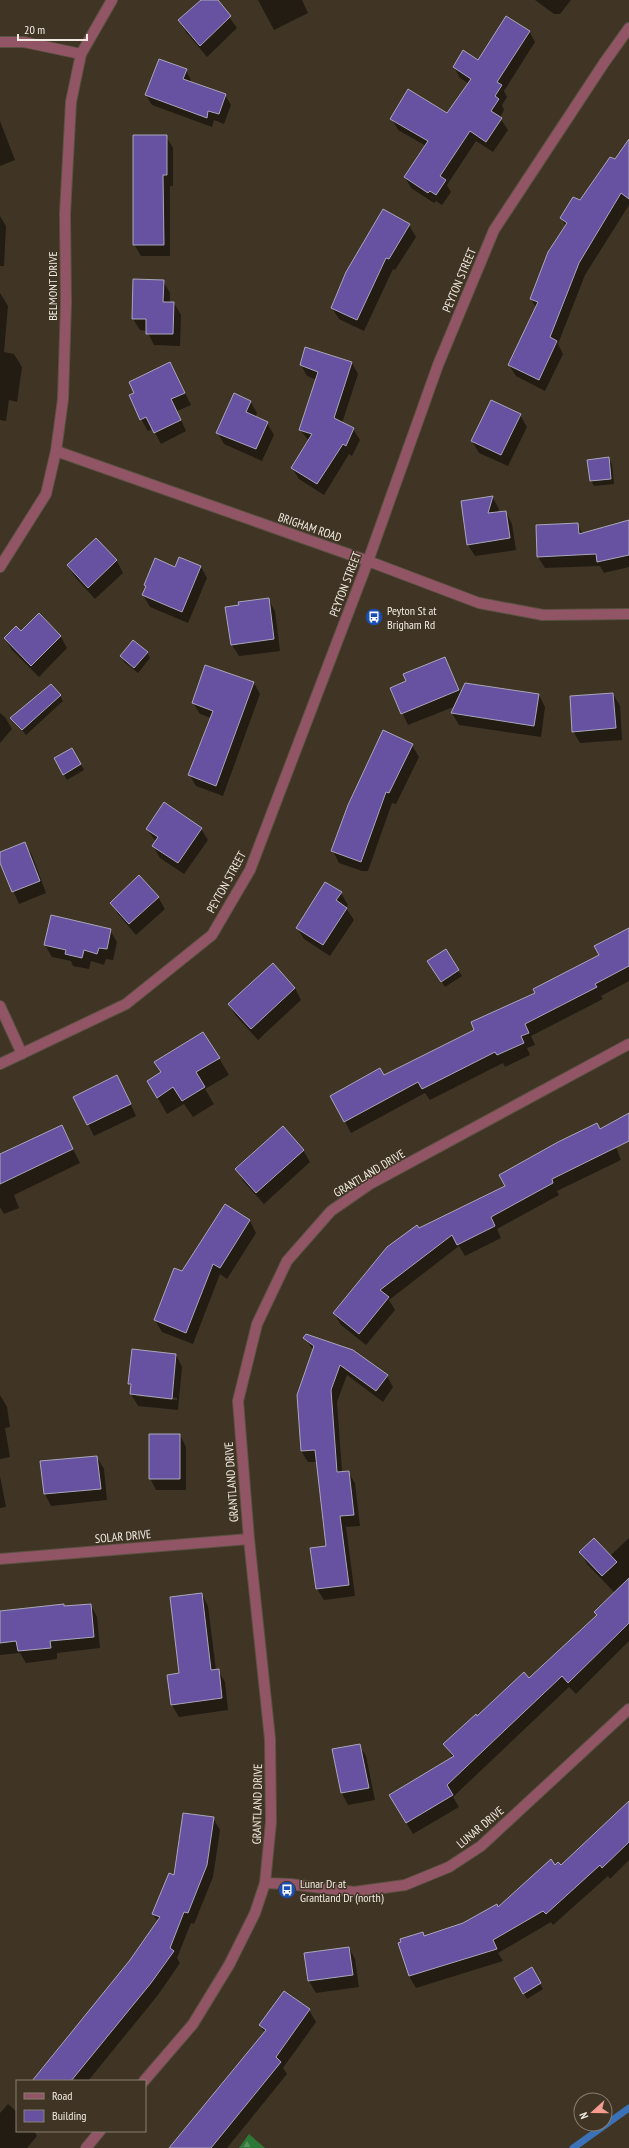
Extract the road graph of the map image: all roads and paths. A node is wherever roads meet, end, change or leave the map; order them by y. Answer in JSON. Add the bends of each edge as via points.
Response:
{"nodes":[{"id":1,"x":112,"y":0,"type":"edge"},
{"id":2,"x":629,"y":28,"type":"edge"},
{"id":3,"x":0,"y":42,"type":"edge"},
{"id":4,"x":81,"y":54,"type":"junction"},
{"id":5,"x":56,"y":451,"type":"junction"},
{"id":6,"x":368,"y":561,"type":"junction"},
{"id":7,"x":0,"y":567,"type":"edge"},
{"id":8,"x":629,"y":614,"type":"edge"},
{"id":9,"x":0,"y":1006,"type":"edge"},
{"id":10,"x":629,"y":1044,"type":"edge"},
{"id":11,"x":22,"y":1054,"type":"junction"},
{"id":12,"x":0,"y":1064,"type":"edge"},
{"id":13,"x":249,"y":1539,"type":"junction"},
{"id":14,"x":0,"y":1559,"type":"edge"},
{"id":15,"x":629,"y":1709,"type":"edge"},
{"id":16,"x":265,"y":1884,"type":"junction"},
{"id":17,"x":145,"y":2080,"type":"edge"},
{"id":18,"x":99,"y":2132,"type":"edge"},
{"id":19,"x":86,"y":2148,"type":"edge"}],
"edges":[{"from":1,"to":4,"type":"street","name":"BELMONT DRIVE"},
{"from":2,"to":6,"type":"street","name":"PEYTON STREET","via":[[494,230],[438,365]]},
{"from":3,"to":4,"type":"street","via":[[24,42]]},
{"from":4,"to":5,"type":"street","name":"BELMONT DRIVE","via":[[71,102],[67,156],[63,399]]},
{"from":5,"to":6,"type":"street","name":"BRIGHAM ROAD"},
{"from":5,"to":7,"type":"street","name":"BELMONT DRIVE","via":[[46,494]]},
{"from":6,"to":8,"type":"street","name":"BRIGHAM ROAD","via":[[479,603],[543,616]]},
{"from":6,"to":11,"type":"street","name":"PEYTON STREET","via":[[250,870],[212,935],[126,1004]]},
{"from":9,"to":11,"type":"street"},
{"from":10,"to":13,"type":"street","name":"GRANTLAND DRIVE","via":[[370,1184],[331,1211],[287,1262],[257,1324],[238,1401]]},
{"from":11,"to":12,"type":"street","name":"PEYTON STREET"},
{"from":13,"to":14,"type":"street","name":"SOLAR DRIVE"},
{"from":13,"to":16,"type":"street","name":"GRANTLAND DRIVE","via":[[270,1739],[271,1822]]},
{"from":15,"to":16,"type":"street","name":"LUNAR DRIVE","via":[[481,1846],[449,1867],[405,1885],[354,1892],[290,1884]]},
{"from":16,"to":17,"type":"street","name":"GRANTLAND DRIVE","via":[[255,1913],[221,1978],[193,2024]]},
{"from":18,"to":19,"type":"street"}]}
